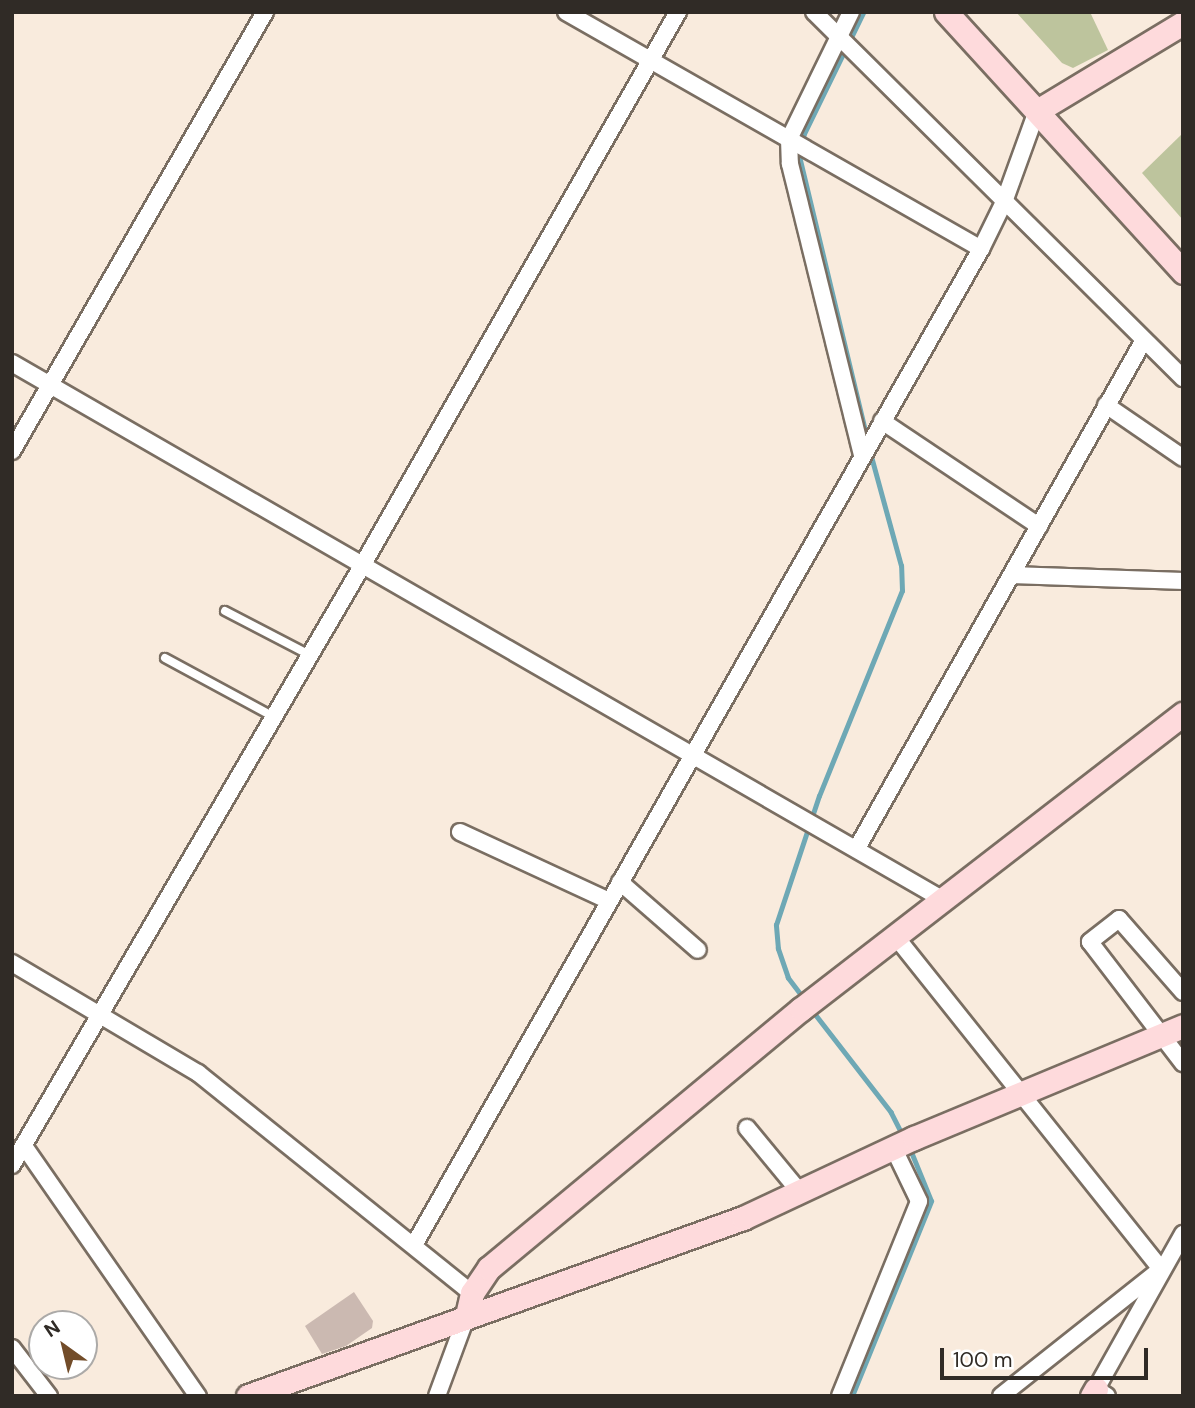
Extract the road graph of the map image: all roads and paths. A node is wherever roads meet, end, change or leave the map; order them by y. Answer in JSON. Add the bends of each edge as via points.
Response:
{"nodes":[{"id":1,"x":265,"y":12,"type":"edge"},
{"id":2,"x":566,"y":12,"type":"edge"},
{"id":3,"x":678,"y":12,"type":"edge"},
{"id":4,"x":814,"y":12,"type":"edge"},
{"id":5,"x":851,"y":12,"type":"edge"},
{"id":6,"x":946,"y":12,"type":"edge"},
{"id":7,"x":1183,"y":23,"type":"edge"},
{"id":8,"x":839,"y":37,"type":"junction"},
{"id":9,"x":649,"y":60,"type":"junction"},
{"id":10,"x":1037,"y":111,"type":"junction"},
{"id":11,"x":792,"y":141,"type":"junction"},
{"id":12,"x":1004,"y":202,"type":"junction"},
{"id":13,"x":981,"y":249,"type":"junction"},
{"id":14,"x":1183,"y":272,"type":"edge"},
{"id":15,"x":1144,"y":340,"type":"junction"},
{"id":16,"x":12,"y":363,"type":"edge"},
{"id":17,"x":1183,"y":378,"type":"edge"},
{"id":18,"x":51,"y":385,"type":"junction"},
{"id":19,"x":1107,"y":405,"type":"junction"},
{"id":20,"x":879,"y":427,"type":"junction"},
{"id":21,"x":12,"y":452,"type":"edge"},
{"id":22,"x":863,"y":453,"type":"junction"},
{"id":23,"x":1183,"y":458,"type":"edge"},
{"id":24,"x":1039,"y":526,"type":"junction"},
{"id":25,"x":362,"y":566,"type":"junction"},
{"id":26,"x":1012,"y":575,"type":"junction"},
{"id":27,"x":1183,"y":580,"type":"edge"},
{"id":28,"x":225,"y":611,"type":"dead end"},
{"id":29,"x":310,"y":655,"type":"junction"},
{"id":30,"x":165,"y":659,"type":"dead end"},
{"id":31,"x":1183,"y":713,"type":"edge"},
{"id":32,"x":274,"y":717,"type":"junction"},
{"id":33,"x":691,"y":755,"type":"junction"},
{"id":34,"x":460,"y":832,"type":"dead end"},
{"id":35,"x":857,"y":848,"type":"junction"},
{"id":36,"x":620,"y":882,"type":"junction"},
{"id":37,"x":943,"y":899,"type":"junction"},
{"id":38,"x":607,"y":900,"type":"junction"},
{"id":39,"x":896,"y":937,"type":"junction"},
{"id":40,"x":698,"y":950,"type":"dead end"},
{"id":41,"x":12,"y":963,"type":"edge"},
{"id":42,"x":1183,"y":992,"type":"edge"},
{"id":43,"x":100,"y":1013,"type":"junction"},
{"id":44,"x":1183,"y":1026,"type":"edge"},
{"id":45,"x":1161,"y":1036,"type":"junction"},
{"id":46,"x":1183,"y":1063,"type":"edge"},
{"id":47,"x":1019,"y":1093,"type":"junction"},
{"id":48,"x":747,"y":1128,"type":"dead end"},
{"id":49,"x":902,"y":1143,"type":"junction"},
{"id":50,"x":24,"y":1146,"type":"junction"},
{"id":51,"x":12,"y":1164,"type":"edge"},
{"id":52,"x":799,"y":1191,"type":"junction"},
{"id":53,"x":1183,"y":1234,"type":"edge"},
{"id":54,"x":414,"y":1245,"type":"junction"},
{"id":55,"x":1161,"y":1269,"type":"junction"},
{"id":56,"x":470,"y":1304,"type":"junction"},
{"id":57,"x":12,"y":1348,"type":"edge"},
{"id":58,"x":1098,"y":1394,"type":"edge"},
{"id":59,"x":49,"y":1396,"type":"edge"},
{"id":60,"x":198,"y":1396,"type":"edge"},
{"id":61,"x":248,"y":1396,"type":"edge"},
{"id":62,"x":437,"y":1396,"type":"edge"},
{"id":63,"x":840,"y":1396,"type":"edge"},
{"id":64,"x":1002,"y":1396,"type":"edge"}],
"edges":[{"from":1,"to":18,"type":"street"},
{"from":2,"to":9,"type":"street"},
{"from":3,"to":9,"type":"street"},
{"from":4,"to":8,"type":"street"},
{"from":5,"to":8,"type":"street"},
{"from":6,"to":10,"type":"street"},
{"from":7,"to":10,"type":"street"},
{"from":8,"to":11,"type":"street"},
{"from":8,"to":12,"type":"street"},
{"from":9,"to":11,"type":"street"},
{"from":9,"to":25,"type":"street"},
{"from":10,"to":12,"type":"street"},
{"from":10,"to":14,"type":"street"},
{"from":11,"to":13,"type":"street"},
{"from":11,"to":22,"type":"street","via":[[790,163]]},
{"from":12,"to":13,"type":"street"},
{"from":12,"to":15,"type":"street"},
{"from":13,"to":20,"type":"street"},
{"from":15,"to":17,"type":"street"},
{"from":15,"to":19,"type":"street"},
{"from":16,"to":18,"type":"street"},
{"from":18,"to":21,"type":"street"},
{"from":18,"to":25,"type":"street"},
{"from":19,"to":23,"type":"street"},
{"from":19,"to":24,"type":"street"},
{"from":20,"to":22,"type":"street"},
{"from":20,"to":24,"type":"street"},
{"from":22,"to":33,"type":"street"},
{"from":24,"to":26,"type":"street"},
{"from":25,"to":29,"type":"street"},
{"from":25,"to":33,"type":"street"},
{"from":26,"to":27,"type":"street"},
{"from":26,"to":35,"type":"street"},
{"from":28,"to":29,"type":"lane"},
{"from":29,"to":32,"type":"street"},
{"from":30,"to":32,"type":"lane"},
{"from":31,"to":37,"type":"street"},
{"from":32,"to":43,"type":"street"},
{"from":33,"to":35,"type":"street"},
{"from":33,"to":36,"type":"street"},
{"from":34,"to":38,"type":"street"},
{"from":35,"to":37,"type":"street"},
{"from":36,"to":38,"type":"street"},
{"from":36,"to":40,"type":"street"},
{"from":37,"to":39,"type":"street"},
{"from":38,"to":54,"type":"street"},
{"from":39,"to":47,"type":"street"},
{"from":39,"to":56,"type":"street","via":[[488,1268]]},
{"from":41,"to":43,"type":"street"},
{"from":42,"to":45,"type":"street","via":[[1119,919],[1090,942]]},
{"from":43,"to":50,"type":"street"},
{"from":43,"to":54,"type":"street","via":[[198,1073]]},
{"from":44,"to":45,"type":"street"},
{"from":45,"to":46,"type":"street"},
{"from":45,"to":47,"type":"street"},
{"from":47,"to":49,"type":"street"},
{"from":47,"to":55,"type":"street"},
{"from":48,"to":52,"type":"street"},
{"from":49,"to":52,"type":"street"},
{"from":49,"to":63,"type":"street","via":[[919,1201]]},
{"from":50,"to":51,"type":"street"},
{"from":50,"to":60,"type":"street"},
{"from":52,"to":56,"type":"street","via":[[743,1218]]},
{"from":53,"to":55,"type":"street"},
{"from":54,"to":56,"type":"street"},
{"from":55,"to":58,"type":"street"},
{"from":55,"to":64,"type":"street"},
{"from":56,"to":61,"type":"street"},
{"from":56,"to":62,"type":"street"},
{"from":57,"to":59,"type":"street"}]}
